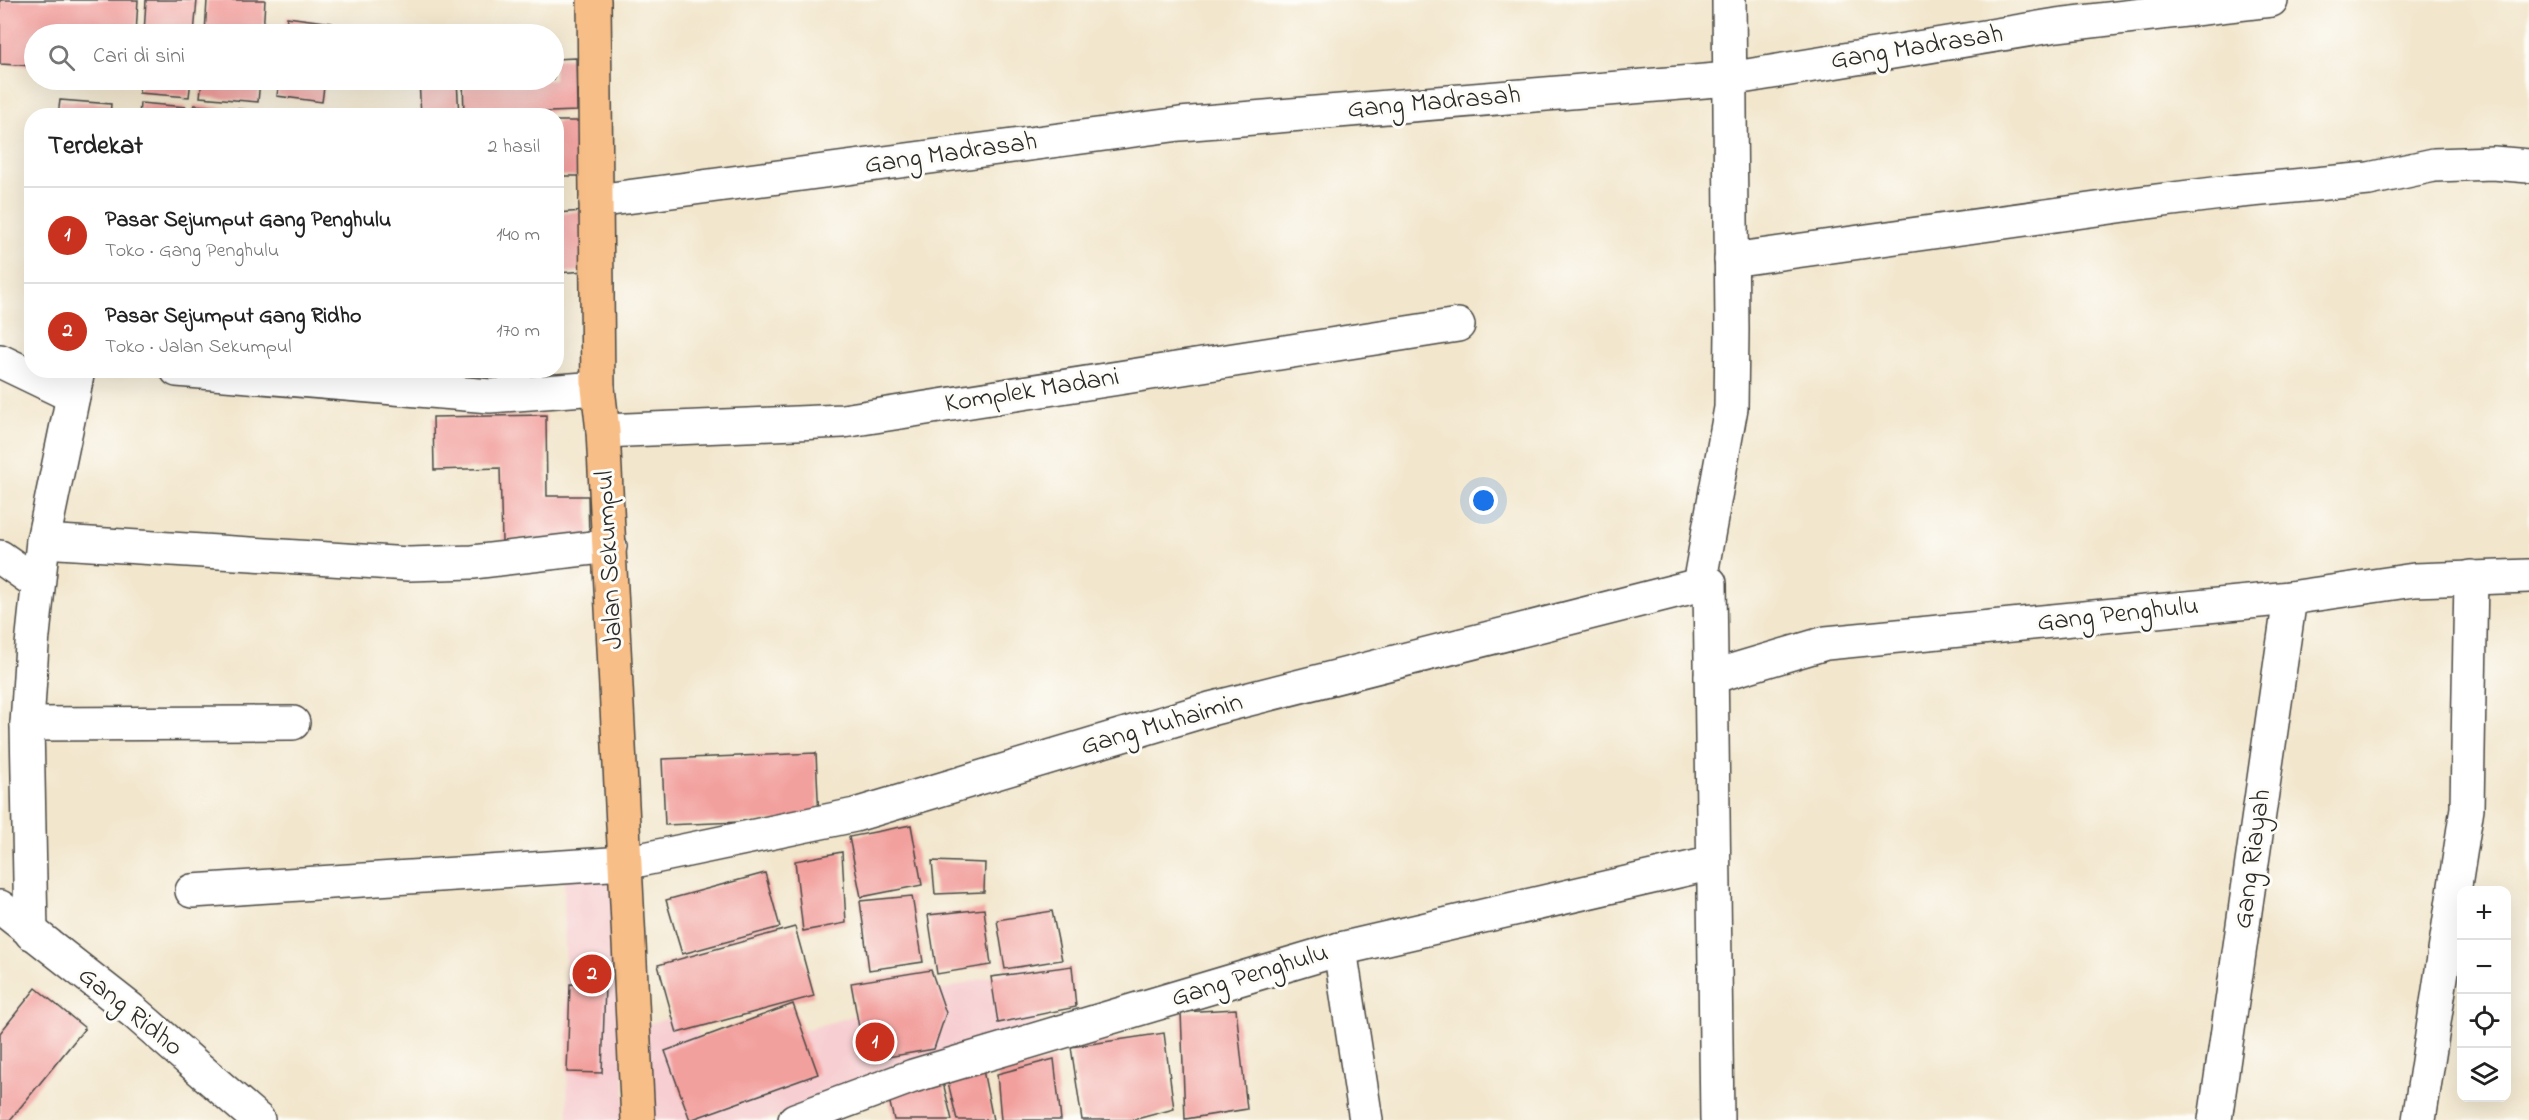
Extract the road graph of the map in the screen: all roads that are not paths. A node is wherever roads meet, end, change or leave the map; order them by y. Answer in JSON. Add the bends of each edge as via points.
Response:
{"nodes":[{"id":1,"x":594,"y":0,"type":"edge"},
{"id":2,"x":1729,"y":0,"type":"edge"},
{"id":3,"x":2271,"y":0,"type":"edge"},
{"id":4,"x":1730,"y":79,"type":"junction"},
{"id":5,"x":2529,"y":166,"type":"edge"},
{"id":6,"x":597,"y":201,"type":"junction"},
{"id":7,"x":1731,"y":260,"type":"junction"},
{"id":8,"x":1458,"y":325,"type":"dead end"},
{"id":9,"x":0,"y":361,"type":"edge"},
{"id":10,"x":24,"y":368,"type":"edge"},
{"id":11,"x":59,"y":378,"type":"edge"},
{"id":12,"x":267,"y":378,"type":"edge"},
{"id":13,"x":76,"y":383,"type":"edge"},
{"id":14,"x":598,"y":388,"type":"junction"},
{"id":15,"x":603,"y":431,"type":"junction"},
{"id":16,"x":43,"y":541,"type":"junction"},
{"id":17,"x":610,"y":546,"type":"junction"},
{"id":18,"x":0,"y":557,"type":"edge"},
{"id":19,"x":2529,"y":576,"type":"edge"},
{"id":20,"x":2471,"y":577,"type":"junction"},
{"id":21,"x":38,"y":583,"type":"junction"},
{"id":22,"x":1699,"y":585,"type":"junction"},
{"id":23,"x":2290,"y":598,"type":"junction"},
{"id":24,"x":1711,"y":677,"type":"junction"},
{"id":25,"x":293,"y":723,"type":"dead end"},
{"id":26,"x":27,"y":724,"type":"junction"},
{"id":27,"x":625,"y":863,"type":"junction"},
{"id":28,"x":1713,"y":863,"type":"junction"},
{"id":29,"x":192,"y":891,"type":"dead end"},
{"id":30,"x":0,"y":908,"type":"edge"},
{"id":31,"x":32,"y":933,"type":"junction"},
{"id":32,"x":1340,"y":949,"type":"junction"},
{"id":33,"x":258,"y":1120,"type":"edge"},
{"id":34,"x":638,"y":1120,"type":"edge"},
{"id":35,"x":795,"y":1120,"type":"edge"},
{"id":36,"x":1366,"y":1120,"type":"edge"},
{"id":37,"x":1717,"y":1120,"type":"edge"},
{"id":38,"x":2215,"y":1120,"type":"edge"},
{"id":39,"x":2419,"y":1120,"type":"edge"}],
"edges":[{"from":1,"to":6,"type":"main road","name":"Jalan Sekumpul"},
{"from":2,"to":4,"type":"street"},
{"from":3,"to":4,"type":"street","name":"Gang Madrasah","via":[[2056,25]]},
{"from":4,"to":6,"type":"street","name":"Gang Madrasah","via":[[1180,124]]},
{"from":4,"to":7,"type":"street"},
{"from":5,"to":7,"type":"street","via":[[2434,165],[2369,179],[2140,203]]},
{"from":6,"to":14,"type":"main road","name":"Jalan Sekumpul"},
{"from":7,"to":22,"type":"street","via":[[1731,408]]},
{"from":8,"to":15,"type":"street","name":"Komplek Madani","via":[[843,421]]},
{"from":9,"to":10,"type":"street"},
{"from":11,"to":13,"type":"street"},
{"from":12,"to":14,"type":"street","via":[[490,396]]},
{"from":13,"to":16,"type":"street"},
{"from":14,"to":15,"type":"main road","name":"Jalan Sekumpul"},
{"from":15,"to":17,"type":"main road","name":"Jalan Sekumpul"},
{"from":16,"to":17,"type":"street","via":[[409,564],[473,562]]},
{"from":16,"to":21,"type":"street"},
{"from":17,"to":27,"type":"main road","name":"Jalan Sekumpul"},
{"from":18,"to":21,"type":"street"},
{"from":19,"to":20,"type":"street","name":"Gang Penghulu"},
{"from":20,"to":23,"type":"street","name":"Gang Penghulu","via":[[2414,580]]},
{"from":20,"to":39,"type":"street","via":[[2467,808]]},
{"from":21,"to":26,"type":"street"},
{"from":22,"to":24,"type":"street","via":[[1710,583]]},
{"from":22,"to":27,"type":"street","name":"Gang Muhaimin","via":[[1210,710],[855,815]]},
{"from":23,"to":24,"type":"street","name":"Gang Penghulu","via":[[1826,643]]},
{"from":23,"to":38,"type":"street","name":"Gang Riayah"},
{"from":24,"to":28,"type":"street"},
{"from":25,"to":26,"type":"street"},
{"from":26,"to":31,"type":"street"},
{"from":27,"to":29,"type":"street","name":"Gang Muhaimin"},
{"from":27,"to":34,"type":"main road","name":"Jalan Sekumpul"},
{"from":28,"to":32,"type":"street","name":"Gang Penghulu"},
{"from":28,"to":37,"type":"street"},
{"from":30,"to":31,"type":"street","name":"Gang Ridho"},
{"from":31,"to":33,"type":"street","name":"Gang Ridho","via":[[134,1012]]},
{"from":32,"to":35,"type":"street","name":"Gang Penghulu","via":[[913,1076]]},
{"from":32,"to":36,"type":"street"}]}
